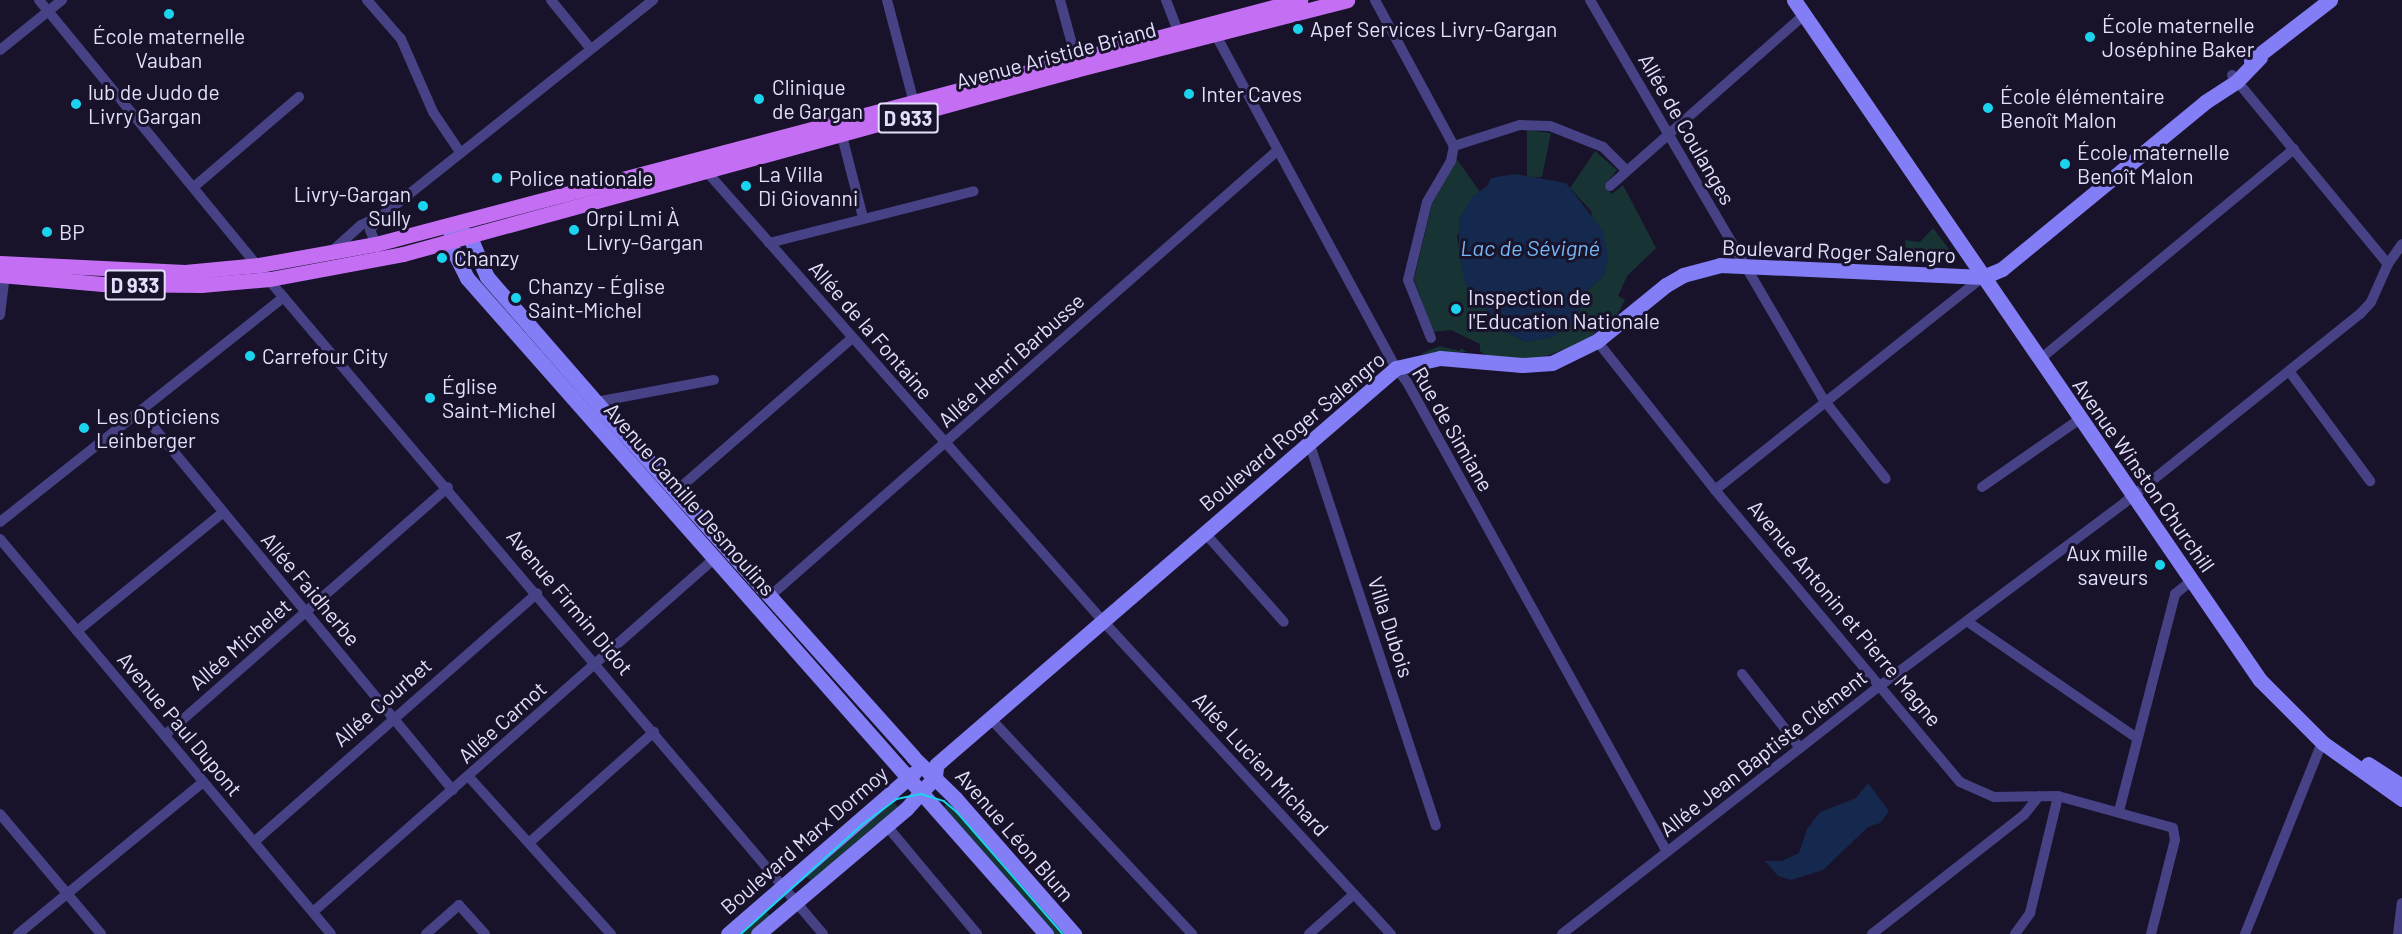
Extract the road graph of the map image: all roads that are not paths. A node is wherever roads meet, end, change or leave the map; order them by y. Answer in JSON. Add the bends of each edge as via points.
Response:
{"nodes":[{"id":1,"x":39,"y":0,"type":"edge"},
{"id":2,"x":62,"y":0,"type":"edge"},
{"id":3,"x":367,"y":0,"type":"edge"},
{"id":4,"x":551,"y":0,"type":"edge"},
{"id":5,"x":653,"y":0,"type":"edge"},
{"id":6,"x":887,"y":0,"type":"edge"},
{"id":7,"x":1060,"y":0,"type":"edge"},
{"id":8,"x":1166,"y":0,"type":"edge"},
{"id":9,"x":1300,"y":0,"type":"edge"},
{"id":10,"x":1347,"y":0,"type":"edge"},
{"id":11,"x":1375,"y":0,"type":"edge"},
{"id":12,"x":1590,"y":0,"type":"edge"},
{"id":13,"x":1794,"y":0,"type":"edge"},
{"id":14,"x":2330,"y":0,"type":"edge"},
{"id":15,"x":1322,"y":3,"type":"edge"},
{"id":16,"x":48,"y":10,"type":"junction"},
{"id":17,"x":1804,"y":15,"type":"junction"},
{"id":18,"x":1213,"y":30,"type":"junction"},
{"id":19,"x":1178,"y":31,"type":"junction"},
{"id":20,"x":591,"y":49,"type":"junction"},
{"id":21,"x":0,"y":50,"type":"edge"},
{"id":22,"x":1076,"y":59,"type":"junction"},
{"id":23,"x":2234,"y":78,"type":"junction"},
{"id":24,"x":299,"y":97,"type":"dead end"},
{"id":25,"x":914,"y":103,"type":"junction"},
{"id":26,"x":1667,"y":133,"type":"junction"},
{"id":27,"x":842,"y":136,"type":"junction"},
{"id":28,"x":1454,"y":146,"type":"junction"},
{"id":29,"x":2294,"y":149,"type":"junction"},
{"id":30,"x":1278,"y":150,"type":"junction"},
{"id":31,"x":460,"y":152,"type":"junction"},
{"id":32,"x":1626,"y":170,"type":"junction"},
{"id":33,"x":707,"y":172,"type":"junction"},
{"id":34,"x":195,"y":186,"type":"junction"},
{"id":35,"x":1610,"y":186,"type":"dead end"},
{"id":36,"x":974,"y":191,"type":"dead end"},
{"id":37,"x":384,"y":214,"type":"junction"},
{"id":38,"x":863,"y":218,"type":"junction"},
{"id":39,"x":453,"y":227,"type":"junction"},
{"id":40,"x":470,"y":237,"type":"junction"},
{"id":41,"x":450,"y":242,"type":"junction"},
{"id":42,"x":770,"y":243,"type":"junction"},
{"id":43,"x":376,"y":244,"type":"junction"},
{"id":44,"x":2402,"y":244,"type":"edge"},
{"id":45,"x":331,"y":252,"type":"junction"},
{"id":46,"x":259,"y":264,"type":"junction"},
{"id":47,"x":2388,"y":264,"type":"junction"},
{"id":48,"x":1743,"y":265,"type":"junction"},
{"id":49,"x":2,"y":271,"type":"edge"},
{"id":50,"x":1983,"y":277,"type":"junction"},
{"id":51,"x":270,"y":279,"type":"junction"},
{"id":52,"x":284,"y":297,"type":"junction"},
{"id":53,"x":0,"y":315,"type":"edge"},
{"id":54,"x":1431,"y":338,"type":"dead end"},
{"id":55,"x":851,"y":339,"type":"junction"},
{"id":56,"x":1597,"y":342,"type":"junction"},
{"id":57,"x":2039,"y":360,"type":"junction"},
{"id":58,"x":1396,"y":368,"type":"junction"},
{"id":59,"x":2289,"y":371,"type":"junction"},
{"id":60,"x":714,"y":380,"type":"dead end"},
{"id":61,"x":1824,"y":400,"type":"junction"},
{"id":62,"x":596,"y":402,"type":"junction"},
{"id":63,"x":141,"y":412,"type":"junction"},
{"id":64,"x":2080,"y":420,"type":"junction"},
{"id":65,"x":1309,"y":442,"type":"junction"},
{"id":66,"x":945,"y":444,"type":"junction"},
{"id":67,"x":1887,"y":478,"type":"dead end"},
{"id":68,"x":2370,"y":481,"type":"dead end"},
{"id":69,"x":448,"y":487,"type":"junction"},
{"id":70,"x":1982,"y":487,"type":"dead end"},
{"id":71,"x":1715,"y":490,"type":"junction"},
{"id":72,"x":675,"y":492,"type":"junction"},
{"id":73,"x":2132,"y":496,"type":"junction"},
{"id":74,"x":222,"y":513,"type":"junction"},
{"id":75,"x":0,"y":522,"type":"edge"},
{"id":76,"x":1204,"y":532,"type":"junction"},
{"id":77,"x":0,"y":539,"type":"edge"},
{"id":78,"x":715,"y":558,"type":"junction"},
{"id":79,"x":2191,"y":581,"type":"junction"},
{"id":80,"x":537,"y":593,"type":"junction"},
{"id":81,"x":769,"y":597,"type":"junction"},
{"id":82,"x":306,"y":612,"type":"junction"},
{"id":83,"x":1102,"y":620,"type":"junction"},
{"id":84,"x":1284,"y":622,"type":"dead end"},
{"id":85,"x":1968,"y":622,"type":"junction"},
{"id":86,"x":77,"y":631,"type":"junction"},
{"id":87,"x":596,"y":665,"type":"junction"},
{"id":88,"x":1742,"y":674,"type":"dead end"},
{"id":89,"x":1881,"y":685,"type":"junction"},
{"id":90,"x":2273,"y":695,"type":"junction"},
{"id":91,"x":990,"y":718,"type":"junction"},
{"id":92,"x":393,"y":719,"type":"junction"},
{"id":93,"x":654,"y":732,"type":"junction"},
{"id":94,"x":165,"y":735,"type":"junction"},
{"id":95,"x":2138,"y":738,"type":"junction"},
{"id":96,"x":2323,"y":743,"type":"junction"},
{"id":97,"x":1800,"y":748,"type":"junction"},
{"id":98,"x":932,"y":769,"type":"junction"},
{"id":99,"x":469,"y":777,"type":"junction"},
{"id":100,"x":907,"y":778,"type":"junction"},
{"id":101,"x":2380,"y":778,"type":"junction"},
{"id":102,"x":202,"y":782,"type":"junction"},
{"id":103,"x":2402,"y":786,"type":"edge"},
{"id":104,"x":453,"y":790,"type":"junction"},
{"id":105,"x":2402,"y":793,"type":"edge"},
{"id":106,"x":921,"y":794,"type":"junction"},
{"id":107,"x":2039,"y":796,"type":"junction"},
{"id":108,"x":2058,"y":796,"type":"junction"},
{"id":109,"x":2402,"y":799,"type":"edge"},
{"id":110,"x":2119,"y":811,"type":"junction"},
{"id":111,"x":0,"y":814,"type":"edge"},
{"id":112,"x":885,"y":825,"type":"junction"},
{"id":113,"x":1436,"y":825,"type":"dead end"},
{"id":114,"x":254,"y":842,"type":"junction"},
{"id":115,"x":531,"y":842,"type":"junction"},
{"id":116,"x":1667,"y":852,"type":"junction"},
{"id":117,"x":781,"y":885,"type":"junction"},
{"id":118,"x":66,"y":893,"type":"junction"},
{"id":119,"x":1354,"y":894,"type":"junction"},
{"id":120,"x":797,"y":903,"type":"junction"},
{"id":121,"x":2402,"y":903,"type":"edge"},
{"id":122,"x":313,"y":912,"type":"junction"},
{"id":123,"x":18,"y":934,"type":"edge"},
{"id":124,"x":101,"y":934,"type":"edge"},
{"id":125,"x":331,"y":934,"type":"edge"},
{"id":126,"x":426,"y":934,"type":"edge"},
{"id":127,"x":485,"y":934,"type":"edge"},
{"id":128,"x":611,"y":934,"type":"edge"},
{"id":129,"x":728,"y":934,"type":"edge"},
{"id":130,"x":758,"y":934,"type":"edge"},
{"id":131,"x":823,"y":934,"type":"edge"},
{"id":132,"x":977,"y":934,"type":"edge"},
{"id":133,"x":1046,"y":934,"type":"edge"},
{"id":134,"x":1074,"y":934,"type":"edge"},
{"id":135,"x":1192,"y":934,"type":"edge"},
{"id":136,"x":1309,"y":934,"type":"edge"},
{"id":137,"x":1391,"y":934,"type":"edge"},
{"id":138,"x":1562,"y":934,"type":"edge"},
{"id":139,"x":1872,"y":934,"type":"edge"},
{"id":140,"x":2015,"y":934,"type":"edge"},
{"id":141,"x":2151,"y":934,"type":"edge"},
{"id":142,"x":2245,"y":934,"type":"edge"},
{"id":143,"x":2398,"y":934,"type":"edge"}],
"edges":[{"from":1,"to":16,"type":"street","name":"Avenue Firmin Didot"},
{"from":2,"to":16,"type":"street"},
{"from":3,"to":31,"type":"street","via":[[400,39],[433,112]]},
{"from":4,"to":20,"type":"street"},
{"from":5,"to":20,"type":"street"},
{"from":6,"to":25,"type":"street"},
{"from":7,"to":22,"type":"street"},
{"from":8,"to":19,"type":"street"},
{"from":9,"to":18,"type":"main road","name":"Avenue Aristide Briand","number":"D 933"},
{"from":10,"to":15,"type":"main road","name":"Avenue Aristide Briand","number":"D 933"},
{"from":11,"to":28,"type":"street"},
{"from":12,"to":26,"type":"street","name":"Allée de Coulanges"},
{"from":13,"to":17,"type":"main road","name":"Avenue Winston Churchill"},
{"from":14,"to":23,"type":"main road"},
{"from":15,"to":18,"type":"main road","name":"Avenue Aristide Briand","number":"D 933"},
{"from":16,"to":21,"type":"street"},
{"from":16,"to":34,"type":"street","name":"Avenue Firmin Didot"},
{"from":17,"to":26,"type":"street"},
{"from":17,"to":50,"type":"main road","name":"Avenue Winston Churchill"},
{"from":18,"to":19,"type":"main road","name":"Avenue Aristide Briand","number":"D 933"},
{"from":18,"to":27,"type":"main road","name":"Avenue Aristide Briand","number":"D 933"},
{"from":18,"to":30,"type":"street","name":"Rue de Simiane"},
{"from":19,"to":22,"type":"main road","name":"Avenue Aristide Briand","number":"D 933"},
{"from":20,"to":31,"type":"street"},
{"from":22,"to":25,"type":"main road","name":"Avenue Aristide Briand","number":"D 933"},
{"from":23,"to":29,"type":"street"},
{"from":23,"to":50,"type":"main road"},
{"from":24,"to":34,"type":"street"},
{"from":25,"to":39,"type":"main road","name":"Avenue Aristide Briand","number":"D 933"},
{"from":26,"to":32,"type":"street"},
{"from":26,"to":48,"type":"street","name":"Allée de Coulanges"},
{"from":27,"to":33,"type":"main road","name":"Avenue Aristide Briand","number":"D 933"},
{"from":27,"to":38,"type":"street"},
{"from":28,"to":32,"type":"street","via":[[1520,125],[1550,126],[1602,147]]},
{"from":28,"to":54,"type":"street","via":[[1451,161],[1427,202],[1408,280]]},
{"from":29,"to":47,"type":"street"},
{"from":29,"to":57,"type":"street"},
{"from":30,"to":58,"type":"street","name":"Rue de Simiane"},
{"from":30,"to":66,"type":"street","name":"Allée Henri Barbusse"},
{"from":31,"to":37,"type":"street"},
{"from":32,"to":35,"type":"street"},
{"from":33,"to":40,"type":"main road","name":"Avenue Aristide Briand","number":"D 933"},
{"from":33,"to":42,"type":"street","name":"Allée de la Fontaine"},
{"from":34,"to":46,"type":"street","name":"Avenue Firmin Didot"},
{"from":36,"to":38,"type":"street"},
{"from":37,"to":43,"type":"street","via":[[370,230]]},
{"from":37,"to":45,"type":"street","via":[[362,225]]},
{"from":38,"to":42,"type":"street"},
{"from":39,"to":40,"type":"main road"},
{"from":39,"to":41,"type":"main road"},
{"from":39,"to":43,"type":"main road","name":"Avenue Aristide Briand","number":"D 933"},
{"from":40,"to":41,"type":"main road","name":"Avenue Aristide Briand","number":"D 933"},
{"from":40,"to":62,"type":"main road","name":"Avenue Camille Desmoulins","via":[[487,277]]},
{"from":41,"to":51,"type":"main road","name":"Avenue Aristide Briand","number":"D 933"},
{"from":41,"to":78,"type":"main road","name":"Avenue Camille Desmoulins","via":[[467,278]]},
{"from":42,"to":55,"type":"street","name":"Allée de la Fontaine"},
{"from":43,"to":45,"type":"main road","name":"Avenue Aristide Briand","number":"D 933"},
{"from":44,"to":47,"type":"street","name":"Allée Jean Baptiste Clément"},
{"from":45,"to":46,"type":"main road","name":"Avenue Aristide Briand","number":"D 933"},
{"from":46,"to":49,"type":"main road","name":"Avenue Aristide Briand","number":"D 933","via":[[143,272]]},
{"from":46,"to":51,"type":"street","name":"Avenue Firmin Didot"},
{"from":47,"to":59,"type":"street","name":"Allée Jean Baptiste Clément","via":[[2371,302]]},
{"from":48,"to":50,"type":"main road","name":"Boulevard Roger Salengro"},
{"from":48,"to":56,"type":"main road","name":"Boulevard Roger Salengro","via":[[1713,266],[1683,275]]},
{"from":48,"to":61,"type":"street","name":"Allée de Coulanges"},
{"from":49,"to":51,"type":"main road","name":"Avenue Aristide Briand","number":"D 933","via":[[153,285]]},
{"from":49,"to":53,"type":"street"},
{"from":50,"to":57,"type":"main road","name":"Avenue Winston Churchill"},
{"from":50,"to":61,"type":"street"},
{"from":51,"to":52,"type":"street","name":"Avenue Firmin Didot"},
{"from":52,"to":63,"type":"street"},
{"from":52,"to":69,"type":"street","name":"Avenue Firmin Didot"},
{"from":55,"to":66,"type":"street","name":"Allée de la Fontaine"},
{"from":55,"to":72,"type":"street"},
{"from":56,"to":58,"type":"main road","name":"Boulevard Roger Salengro","via":[[1552,363],[1522,365],[1440,358]]},
{"from":56,"to":71,"type":"street","name":"Avenue Antonin et Pierre Magne"},
{"from":57,"to":64,"type":"main road","name":"Avenue Winston Churchill"},
{"from":58,"to":65,"type":"main road","name":"Boulevard Roger Salengro"},
{"from":58,"to":116,"type":"street","name":"Rue de Simiane"},
{"from":59,"to":68,"type":"street"},
{"from":59,"to":73,"type":"street","name":"Allée Jean Baptiste Clément"},
{"from":60,"to":62,"type":"street"},
{"from":61,"to":67,"type":"street","name":"Allée de Coulanges"},
{"from":61,"to":71,"type":"street"},
{"from":62,"to":72,"type":"main road","name":"Avenue Camille Desmoulins"},
{"from":63,"to":74,"type":"street","name":"Allée Faidherbe"},
{"from":63,"to":75,"type":"street"},
{"from":64,"to":70,"type":"street"},
{"from":64,"to":73,"type":"main road","name":"Avenue Winston Churchill"},
{"from":65,"to":76,"type":"main road","name":"Boulevard Roger Salengro"},
{"from":65,"to":113,"type":"street","name":"Villa Dubois"},
{"from":66,"to":81,"type":"street","name":"Allée Henri Barbusse"},
{"from":66,"to":83,"type":"street","name":"Allée de la Fontaine"},
{"from":69,"to":80,"type":"street","name":"Avenue Firmin Didot"},
{"from":69,"to":82,"type":"street","name":"Allée Michelet"},
{"from":71,"to":89,"type":"street","name":"Avenue Antonin et Pierre Magne"},
{"from":72,"to":81,"type":"main road","name":"Avenue Camille Desmoulins"},
{"from":73,"to":79,"type":"main road","name":"Avenue Winston Churchill"},
{"from":73,"to":85,"type":"street","name":"Allée Jean Baptiste Clément"},
{"from":74,"to":82,"type":"street","name":"Allée Faidherbe"},
{"from":74,"to":86,"type":"street"},
{"from":76,"to":83,"type":"main road","name":"Boulevard Roger Salengro"},
{"from":76,"to":84,"type":"street"},
{"from":77,"to":86,"type":"street","name":"Avenue Paul Dupont"},
{"from":78,"to":87,"type":"street","name":"Allée Carnot"},
{"from":78,"to":100,"type":"main road","name":"Avenue Camille Desmoulins"},
{"from":79,"to":90,"type":"main road","name":"Avenue Winston Churchill"},
{"from":79,"to":95,"type":"street","via":[[2175,594]]},
{"from":80,"to":87,"type":"street","name":"Avenue Firmin Didot"},
{"from":80,"to":92,"type":"street","name":"Allée Courbet"},
{"from":81,"to":98,"type":"main road","name":"Avenue Camille Desmoulins"},
{"from":82,"to":92,"type":"street","name":"Allée Faidherbe"},
{"from":82,"to":94,"type":"street","name":"Allée Michelet"},
{"from":83,"to":91,"type":"main road","name":"Boulevard Roger Salengro"},
{"from":83,"to":119,"type":"street","name":"Allée Lucien Michard"},
{"from":85,"to":89,"type":"street","name":"Allée Jean Baptiste Clément"},
{"from":85,"to":95,"type":"street"},
{"from":86,"to":94,"type":"street","name":"Avenue Paul Dupont"},
{"from":87,"to":93,"type":"street","name":"Avenue Firmin Didot"},
{"from":87,"to":99,"type":"street","name":"Allée Carnot"},
{"from":88,"to":97,"type":"street"},
{"from":89,"to":97,"type":"street","name":"Allée Jean Baptiste Clément"},
{"from":89,"to":107,"type":"street","name":"Avenue Antonin et Pierre Magne","via":[[1970,789],[1994,797]]},
{"from":90,"to":96,"type":"main road","name":"Avenue Winston Churchill"},
{"from":90,"to":101,"type":"main road","name":"Avenue Winston Churchill"},
{"from":91,"to":98,"type":"main road","name":"Boulevard Roger Salengro"},
{"from":91,"to":135,"type":"street"},
{"from":92,"to":104,"type":"street","name":"Allée Faidherbe"},
{"from":92,"to":114,"type":"street","name":"Allée Courbet"},
{"from":93,"to":115,"type":"street"},
{"from":93,"to":117,"type":"street","name":"Avenue Firmin Didot"},
{"from":94,"to":102,"type":"street","name":"Avenue Paul Dupont"},
{"from":95,"to":110,"type":"street"},
{"from":96,"to":101,"type":"main road","name":"Avenue Winston Churchill"},
{"from":96,"to":142,"type":"street"},
{"from":97,"to":116,"type":"street","name":"Allée Jean Baptiste Clément"},
{"from":98,"to":100,"type":"main road","name":"Boulevard Marx Dormoy"},
{"from":98,"to":106,"type":"main road","name":"Boulevard Marx Dormoy"},
{"from":98,"to":134,"type":"main road","name":"Avenue Léon Blum"},
{"from":99,"to":104,"type":"street","name":"Allée Carnot"},
{"from":99,"to":115,"type":"street"},
{"from":100,"to":106,"type":"main road","name":"Avenue Léon Blum"},
{"from":100,"to":117,"type":"main road","name":"Boulevard Marx Dormoy"},
{"from":101,"to":103,"type":"main road","name":"Avenue Winston Churchill"},
{"from":101,"to":105,"type":"main road"},
{"from":101,"to":109,"type":"main road","name":"Avenue Winston Churchill"},
{"from":102,"to":114,"type":"street","name":"Avenue Paul Dupont"},
{"from":102,"to":118,"type":"street"},
{"from":104,"to":122,"type":"street","name":"Allée Carnot"},
{"from":106,"to":112,"type":"main road","name":"Boulevard Marx Dormoy"},
{"from":106,"to":133,"type":"main road","name":"Avenue Léon Blum"},
{"from":107,"to":108,"type":"street","name":"Avenue Antonin et Pierre Magne"},
{"from":107,"to":139,"type":"street","via":[[2024,815]]},
{"from":108,"to":110,"type":"street","name":"Avenue Antonin et Pierre Magne"},
{"from":108,"to":140,"type":"street","via":[[2030,913]]},
{"from":110,"to":141,"type":"street","name":"Avenue Antonin et Pierre Magne","via":[[2165,823],[2176,834]]},
{"from":111,"to":118,"type":"street"},
{"from":112,"to":120,"type":"main road","name":"Boulevard Marx Dormoy"},
{"from":112,"to":132,"type":"street"},
{"from":114,"to":122,"type":"street","name":"Avenue Paul Dupont"},
{"from":115,"to":128,"type":"street"},
{"from":116,"to":138,"type":"street","name":"Allée Jean Baptiste Clément"},
{"from":117,"to":120,"type":"street","name":"Avenue Firmin Didot"},
{"from":117,"to":129,"type":"main road","name":"Boulevard Marx Dormoy"},
{"from":118,"to":123,"type":"street"},
{"from":118,"to":124,"type":"street"},
{"from":119,"to":136,"type":"street"},
{"from":119,"to":137,"type":"street","name":"Allée Lucien Michard"},
{"from":120,"to":130,"type":"main road","name":"Boulevard Marx Dormoy"},
{"from":120,"to":131,"type":"street","name":"Avenue Firmin Didot"},
{"from":121,"to":143,"type":"street"},
{"from":122,"to":125,"type":"street","name":"Avenue Paul Dupont"},
{"from":126,"to":127,"type":"street","via":[[459,905]]}]}
